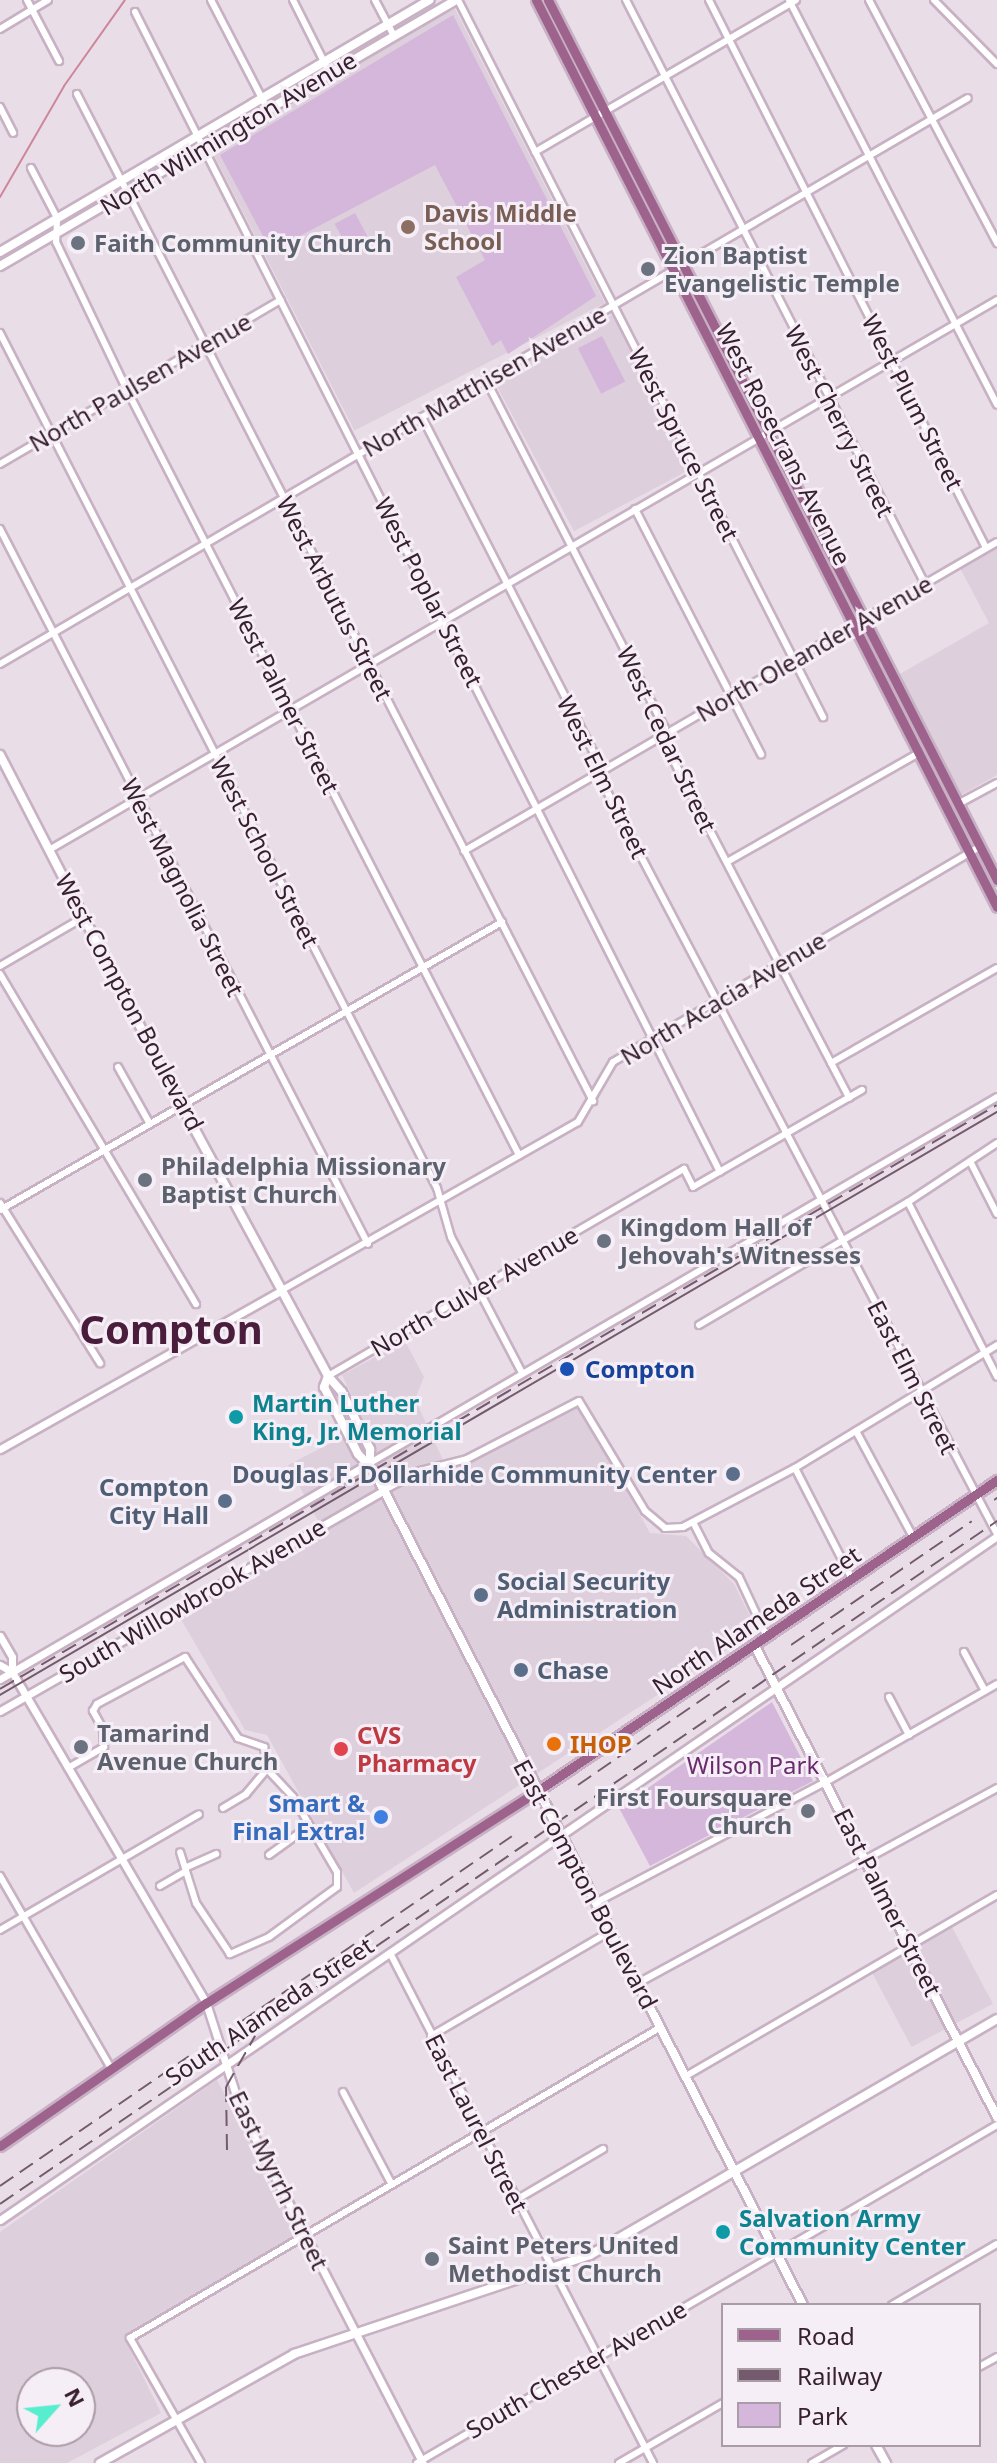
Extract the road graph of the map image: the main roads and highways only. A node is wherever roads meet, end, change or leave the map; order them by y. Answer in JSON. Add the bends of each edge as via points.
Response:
{"nodes":[{"id":1,"x":430,"y":0,"type":"edge"},
{"id":2,"x":457,"y":0,"type":"edge"},
{"id":3,"x":536,"y":0,"type":"edge"},
{"id":4,"x":548,"y":0,"type":"edge"},
{"id":5,"x":0,"y":252,"type":"edge"},
{"id":6,"x":0,"y":266,"type":"edge"},
{"id":7,"x":678,"y":268,"type":"junction"},
{"id":8,"x":0,"y":755,"type":"edge"},
{"id":9,"x":997,"y":880,"type":"edge"},
{"id":10,"x":997,"y":907,"type":"edge"},
{"id":11,"x":328,"y":1376,"type":"junction"},
{"id":12,"x":370,"y":1463,"type":"junction"},
{"id":13,"x":997,"y":1480,"type":"edge"},
{"id":14,"x":755,"y":1646,"type":"junction"},
{"id":15,"x":536,"y":1792,"type":"junction"},
{"id":16,"x":997,"y":2019,"type":"edge"},
{"id":17,"x":959,"y":2042,"type":"junction"},
{"id":18,"x":997,"y":2117,"type":"edge"},
{"id":19,"x":0,"y":2146,"type":"edge"},
{"id":20,"x":736,"y":2171,"type":"junction"},
{"id":21,"x":802,"y":2303,"type":"edge"},
{"id":22,"x":100,"y":2463,"type":"edge"}],
"edges":[{"from":1,"to":5,"type":"main road","name":"North Wilmington Avenue"},
{"from":2,"to":6,"type":"main road","name":"North Wilmington Avenue"},
{"from":3,"to":7,"type":"main road","name":"West Rosecrans Avenue"},
{"from":4,"to":7,"type":"main road","name":"West Rosecrans Avenue"},
{"from":7,"to":9,"type":"main road","name":"West Rosecrans Avenue","via":[[768,432]]},
{"from":7,"to":10,"type":"main road","name":"West Rosecrans Avenue","via":[[758,438]]},
{"from":8,"to":11,"type":"main road","name":"West Compton Boulevard"},
{"from":11,"to":12,"type":"main road","name":"West Compton Boulevard","via":[[335,1379],[370,1449]]},
{"from":11,"to":12,"type":"main road","name":"West Compton Boulevard","via":[[324,1387],[358,1454]]},
{"from":12,"to":15,"type":"main road","name":"East Compton Boulevard"},
{"from":13,"to":14,"type":"main road","name":"North Alameda Street"},
{"from":14,"to":15,"type":"main road","name":"North Alameda Street"},
{"from":14,"to":17,"type":"main road","name":"East Palmer Street"},
{"from":15,"to":19,"type":"main road","name":"South Alameda Street","via":[[206,2003]]},
{"from":15,"to":20,"type":"main road","name":"East Compton Boulevard"},
{"from":16,"to":17,"type":"main road"},
{"from":17,"to":18,"type":"main road","name":"East Palmer Street"},
{"from":17,"to":20,"type":"main road"},
{"from":20,"to":21,"type":"main road","name":"East Compton Boulevard"},
{"from":20,"to":22,"type":"main road","via":[[553,2271],[353,2330],[253,2374]]}]}
